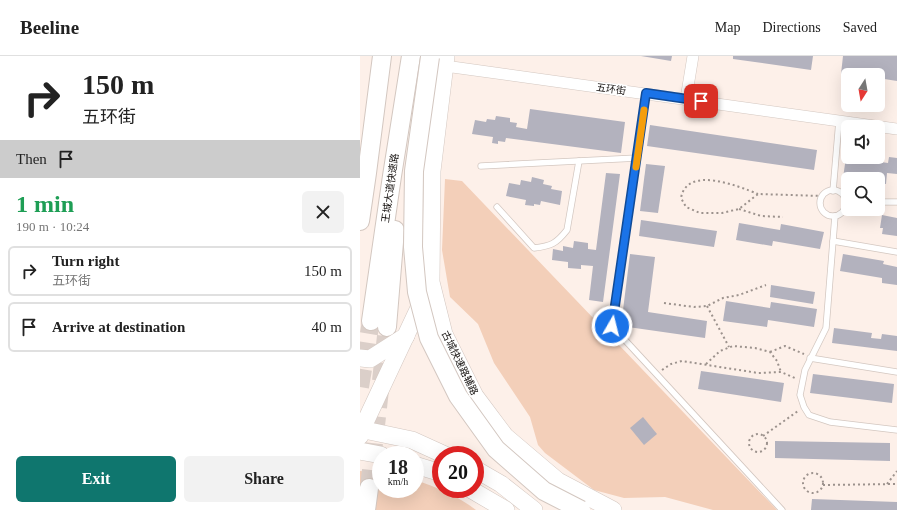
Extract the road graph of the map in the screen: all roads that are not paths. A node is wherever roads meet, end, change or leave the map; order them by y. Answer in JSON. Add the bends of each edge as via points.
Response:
{"nodes":[{"id":1,"x":382,"y":56,"type":"edge"},
{"id":2,"x":411,"y":56,"type":"edge"},
{"id":3,"x":693,"y":56,"type":"edge"},
{"id":4,"x":438,"y":59,"type":"edge"},
{"id":5,"x":646,"y":93,"type":"junction"},
{"id":6,"x":686,"y":99,"type":"junction"},
{"id":7,"x":839,"y":121,"type":"junction"},
{"id":8,"x":897,"y":129,"type":"edge"},
{"id":9,"x":637,"y":158,"type":"junction"},
{"id":10,"x":579,"y":161,"type":"junction"},
{"id":11,"x":481,"y":166,"type":"dead end"},
{"id":12,"x":367,"y":173,"type":"junction"},
{"id":13,"x":360,"y":191,"type":"edge"},
{"id":14,"x":833,"y":191,"type":"junction"},
{"id":15,"x":841,"y":193,"type":"edge"},
{"id":16,"x":885,"y":202,"type":"edge"},
{"id":17,"x":897,"y":202,"type":"edge"},
{"id":18,"x":496,"y":206,"type":"dead end"},
{"id":19,"x":841,"y":213,"type":"edge"},
{"id":20,"x":835,"y":216,"type":"junction"},
{"id":21,"x":360,"y":221,"type":"edge"},
{"id":22,"x":833,"y":241,"type":"junction"},
{"id":23,"x":897,"y":252,"type":"edge"},
{"id":24,"x":431,"y":282,"type":"junction"},
{"id":25,"x":379,"y":324,"type":"tunnel mouth"},
{"id":26,"x":406,"y":336,"type":"junction"},
{"id":27,"x":360,"y":358,"type":"edge"},
{"id":28,"x":810,"y":358,"type":"junction"},
{"id":29,"x":897,"y":372,"type":"edge"},
{"id":30,"x":897,"y":430,"type":"edge"},
{"id":31,"x":361,"y":431,"type":"edge"},
{"id":32,"x":432,"y":449,"type":"edge"},
{"id":33,"x":360,"y":451,"type":"edge"},
{"id":34,"x":524,"y":452,"type":"junction"},
{"id":35,"x":372,"y":453,"type":"edge"},
{"id":36,"x":484,"y":474,"type":"edge"},
{"id":37,"x":369,"y":488,"type":"tunnel mouth"},
{"id":38,"x":484,"y":497,"type":"edge"},
{"id":39,"x":531,"y":509,"type":"edge"},
{"id":40,"x":366,"y":510,"type":"edge"},
{"id":41,"x":506,"y":510,"type":"edge"},
{"id":42,"x":581,"y":510,"type":"edge"},
{"id":43,"x":613,"y":510,"type":"edge"},
{"id":44,"x":782,"y":510,"type":"edge"}],
"edges":[{"from":1,"to":12,"type":"highway"},
{"from":2,"to":25,"type":"highway","name":"王城大道快速路","via":[[392,176]]},
{"from":3,"to":6,"type":"street"},
{"from":4,"to":5,"type":"street","name":"五环街"},
{"from":4,"to":24,"type":"main road","name":"古城快速路辅路","via":[[432,171]]},
{"from":4,"to":42,"type":"highway","bridge":true,"via":[[414,171],[413,247],[418,292],[429,338],[458,396],[496,449],[544,491]]},
{"from":5,"to":6,"type":"street","name":"五环街"},
{"from":5,"to":9,"type":"lane"},
{"from":6,"to":7,"type":"street","name":"五环街"},
{"from":7,"to":8,"type":"street","name":"五环街"},
{"from":7,"to":14,"type":"lane"},
{"from":9,"to":10,"type":"lane"},
{"from":9,"to":44,"type":"lane","via":[[612,326]]},
{"from":10,"to":11,"type":"lane"},
{"from":10,"to":18,"type":"lane","via":[[567,230],[550,246],[534,248]]},
{"from":12,"to":13,"type":"highway"},
{"from":12,"to":21,"type":"highway"},
{"from":14,"to":15,"type":"lane"},
{"from":14,"to":20,"type":"lane","via":[[825,193],[820,200],[821,208],[826,215]]},
{"from":16,"to":17,"type":"lane"},
{"from":19,"to":20,"type":"lane"},
{"from":20,"to":22,"type":"lane"},
{"from":22,"to":23,"type":"lane"},
{"from":22,"to":28,"type":"lane","via":[[826,328]]},
{"from":24,"to":26,"type":"main road"},
{"from":24,"to":34,"type":"main road","name":"古城快速路辅路","via":[[444,334],[475,396],[505,436]]},
{"from":26,"to":27,"type":"main road","via":[[370,359]]},
{"from":26,"to":31,"type":"main road"},
{"from":28,"to":29,"type":"lane"},
{"from":28,"to":30,"type":"lane","via":[[800,395],[809,415],[830,422]]},
{"from":31,"to":32,"type":"main road","via":[[412,440]]},
{"from":33,"to":35,"type":"main road"},
{"from":34,"to":39,"type":"main road","via":[[524,488]]},
{"from":34,"to":43,"type":"main road","name":"古城快速路辅路","via":[[558,481]]},
{"from":36,"to":39,"type":"main road"},
{"from":37,"to":40,"type":"highway"},
{"from":38,"to":41,"type":"main road"}]}
